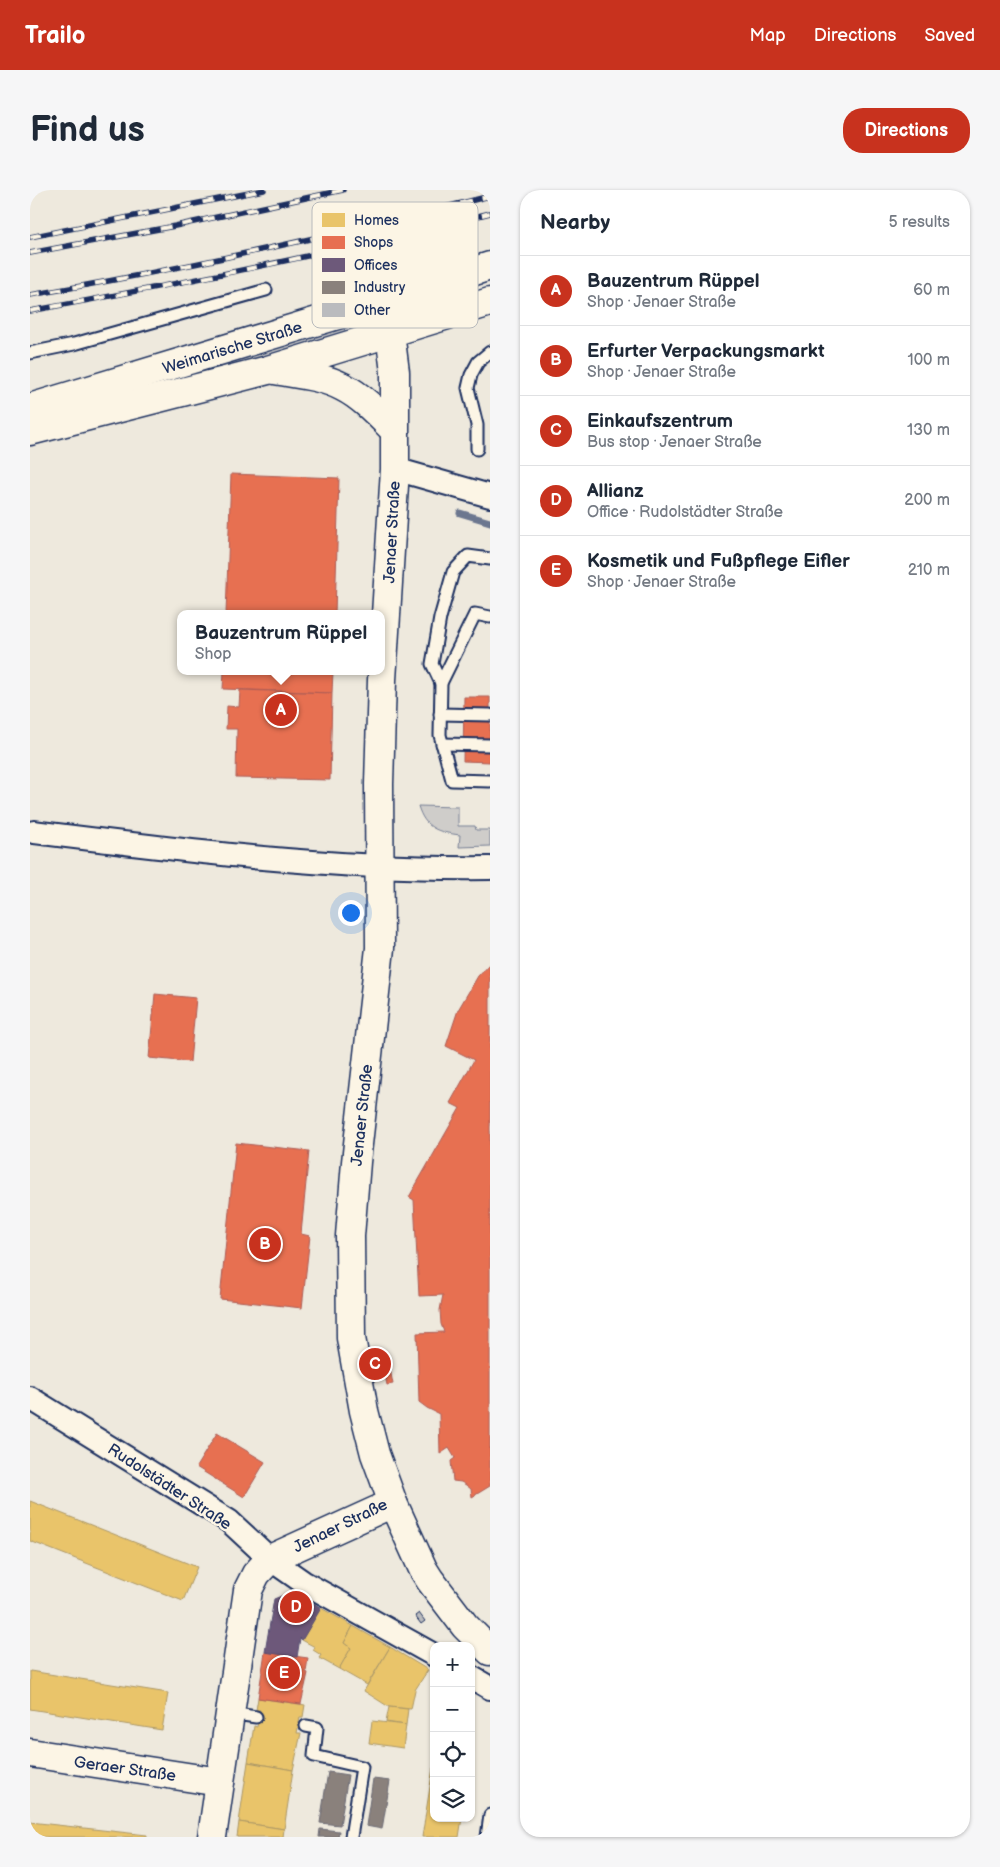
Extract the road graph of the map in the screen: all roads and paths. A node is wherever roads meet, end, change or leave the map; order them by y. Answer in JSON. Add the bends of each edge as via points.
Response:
{"nodes":[{"id":1,"x":490,"y":266,"type":"edge"},
{"id":2,"x":478,"y":270,"type":"edge"},
{"id":3,"x":266,"y":290,"type":"dead end"},
{"id":4,"x":490,"y":302,"type":"edge"},
{"id":5,"x":478,"y":306,"type":"edge"},
{"id":6,"x":312,"y":323,"type":"edge"},
{"id":7,"x":389,"y":328,"type":"edge"},
{"id":8,"x":406,"y":328,"type":"edge"},
{"id":9,"x":390,"y":333,"type":"junction"},
{"id":10,"x":490,"y":352,"type":"edge"},
{"id":11,"x":30,"y":353,"type":"edge"},
{"id":12,"x":268,"y":370,"type":"junction"},
{"id":13,"x":30,"y":408,"type":"edge"},
{"id":14,"x":394,"y":430,"type":"junction"},
{"id":15,"x":30,"y":431,"type":"edge"},
{"id":16,"x":477,"y":449,"type":"dead end"},
{"id":17,"x":395,"y":469,"type":"junction"},
{"id":18,"x":490,"y":496,"type":"edge"},
{"id":19,"x":490,"y":559,"type":"edge"},
{"id":20,"x":490,"y":617,"type":"edge"},
{"id":21,"x":385,"y":638,"type":"edge"},
{"id":22,"x":383,"y":675,"type":"edge"},
{"id":23,"x":441,"y":683,"type":"junction"},
{"id":24,"x":440,"y":714,"type":"junction"},
{"id":25,"x":490,"y":715,"type":"edge"},
{"id":26,"x":442,"y":744,"type":"junction"},
{"id":27,"x":490,"y":745,"type":"edge"},
{"id":28,"x":490,"y":781,"type":"edge"},
{"id":29,"x":34,"y":832,"type":"dead end"},
{"id":30,"x":380,"y":867,"type":"junction"},
{"id":31,"x":490,"y":868,"type":"edge"},
{"id":32,"x":30,"y":1398,"type":"edge"},
{"id":33,"x":393,"y":1503,"type":"junction"},
{"id":34,"x":270,"y":1559,"type":"junction"},
{"id":35,"x":490,"y":1651,"type":"edge"},
{"id":36,"x":430,"y":1653,"type":"edge"},
{"id":37,"x":475,"y":1679,"type":"edge"},
{"id":38,"x":490,"y":1688,"type":"edge"},
{"id":39,"x":306,"y":1726,"type":"dead end"},
{"id":40,"x":30,"y":1754,"type":"edge"},
{"id":41,"x":220,"y":1782,"type":"junction"},
{"id":42,"x":490,"y":1815,"type":"edge"},
{"id":43,"x":212,"y":1837,"type":"edge"},
{"id":44,"x":351,"y":1837,"type":"edge"},
{"id":45,"x":487,"y":1837,"type":"edge"}],
"edges":[{"from":1,"to":2,"type":"main road","name":"Weimarische Straße"},
{"from":3,"to":11,"type":"lane","via":[[74,344]]},
{"from":4,"to":5,"type":"main road","name":"Weimarische Straße"},
{"from":6,"to":13,"type":"main road","name":"Weimarische Straße"},
{"from":7,"to":9,"type":"main road","name":"Jenaer Straße"},
{"from":8,"to":9,"type":"main road","name":"Weimarische Straße"},
{"from":9,"to":12,"type":"main road","name":"Weimarische Straße"},
{"from":9,"to":14,"type":"main road","name":"Jenaer Straße","via":[[395,372]]},
{"from":10,"to":16,"type":"lane","via":[[478,362],[468,388],[477,425]]},
{"from":12,"to":14,"type":"main road","via":[[306,375],[343,387]]},
{"from":12,"to":15,"type":"main road","name":"Weimarische Straße"},
{"from":14,"to":17,"type":"main road","name":"Jenaer Straße"},
{"from":17,"to":18,"type":"street"},
{"from":17,"to":21,"type":"main road","name":"Jenaer Straße"},
{"from":19,"to":23,"type":"lane","via":[[468,556],[453,572],[432,664]]},
{"from":20,"to":23,"type":"lane","via":[[475,614]]},
{"from":22,"to":30,"type":"main road","name":"Jenaer Straße"},
{"from":23,"to":24,"type":"lane"},
{"from":24,"to":25,"type":"lane"},
{"from":24,"to":26,"type":"lane"},
{"from":26,"to":27,"type":"lane"},
{"from":26,"to":28,"type":"lane","via":[[452,780]]},
{"from":29,"to":30,"type":"street","via":[[294,862]]},
{"from":30,"to":31,"type":"street"},
{"from":30,"to":33,"type":"main road","name":"Jenaer Straße","via":[[380,948],[356,1162],[350,1236],[350,1301],[353,1352],[364,1411]]},
{"from":32,"to":34,"type":"street","name":"Rudolstädter Straße","via":[[229,1522]]},
{"from":33,"to":34,"type":"main road","name":"Jenaer Straße"},
{"from":33,"to":35,"type":"main road","via":[[430,1580],[465,1626]]},
{"from":34,"to":36,"type":"street","name":"Rudolstädter Straße","via":[[303,1582]]},
{"from":34,"to":41,"type":"main road","name":"Jenaer Straße","via":[[256,1574],[248,1590],[243,1715]]},
{"from":37,"to":38,"type":"street"},
{"from":39,"to":44,"type":"lane","via":[[318,1728],[314,1756],[362,1767]]},
{"from":40,"to":41,"type":"main road","name":"Geraer Straße"},
{"from":41,"to":43,"type":"main road","name":"Jenaer Straße"},
{"from":42,"to":45,"type":"lane"}]}
